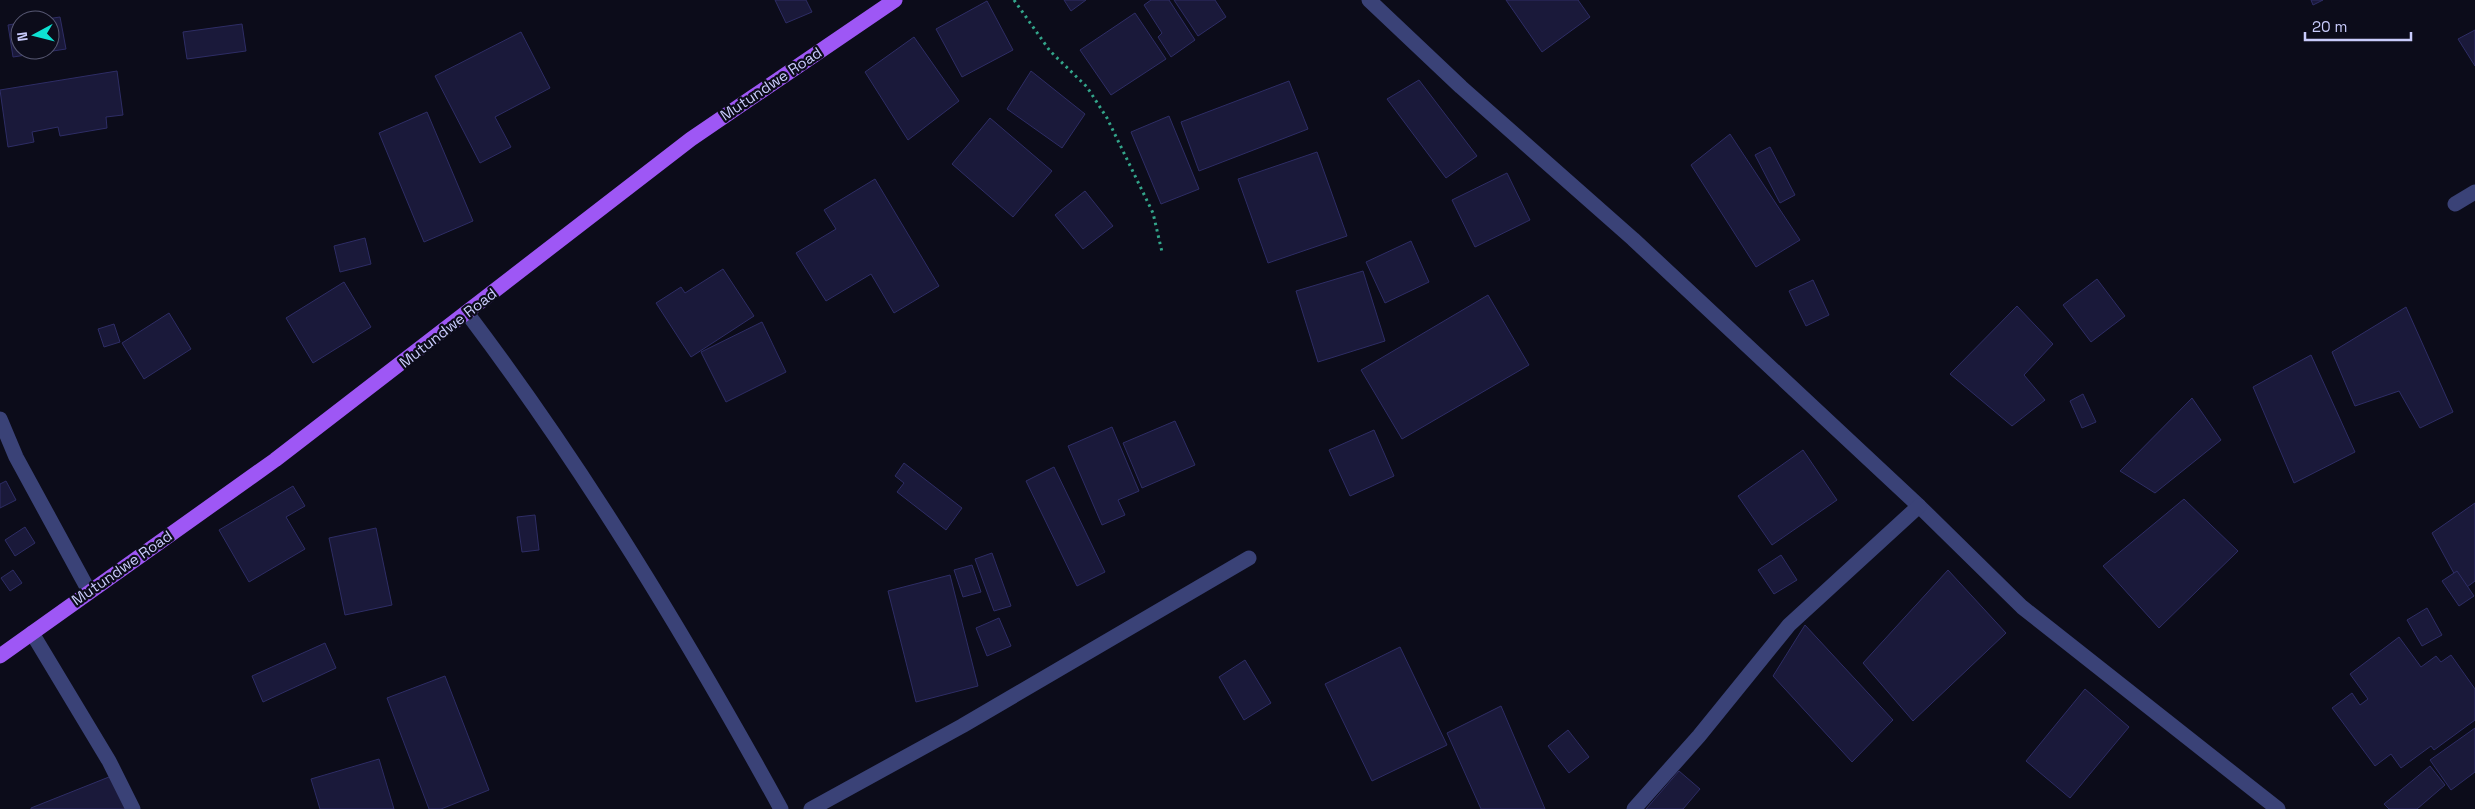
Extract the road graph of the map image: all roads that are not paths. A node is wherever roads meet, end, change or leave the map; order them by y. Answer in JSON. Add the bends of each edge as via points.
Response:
{"nodes":[{"id":1,"x":895,"y":0,"type":"edge"},
{"id":2,"x":1369,"y":0,"type":"edge"},
{"id":3,"x":2475,"y":192,"type":"edge"},
{"id":4,"x":2455,"y":204,"type":"dead end"},
{"id":5,"x":467,"y":312,"type":"junction"},
{"id":6,"x":0,"y":419,"type":"edge"},
{"id":7,"x":1919,"y":506,"type":"junction"},
{"id":8,"x":1249,"y":558,"type":"dead end"},
{"id":9,"x":89,"y":592,"type":"junction"},
{"id":10,"x":32,"y":633,"type":"junction"},
{"id":11,"x":0,"y":656,"type":"edge"},
{"id":12,"x":133,"y":809,"type":"edge"},
{"id":13,"x":781,"y":809,"type":"edge"},
{"id":14,"x":811,"y":809,"type":"edge"},
{"id":15,"x":1634,"y":809,"type":"edge"},
{"id":16,"x":2278,"y":809,"type":"edge"}],
"edges":[{"from":1,"to":5,"type":"main road","name":"Mutundwe Road","via":[[691,139]]},
{"from":2,"to":7,"type":"street","via":[[1633,239]]},
{"from":3,"to":4,"type":"street"},
{"from":5,"to":9,"type":"main road","name":"Mutundwe Road","via":[[275,460]]},
{"from":5,"to":13,"type":"street","via":[[525,389],[602,508],[689,648]]},
{"from":6,"to":9,"type":"street","via":[[16,457]]},
{"from":7,"to":15,"type":"street","via":[[1789,625],[1699,736]]},
{"from":7,"to":16,"type":"street","via":[[2022,607]]},
{"from":8,"to":14,"type":"street","via":[[962,726]]},
{"from":9,"to":10,"type":"main road","name":"Mutundwe Road"},
{"from":10,"to":11,"type":"main road","name":"Mutundwe Road"},
{"from":10,"to":12,"type":"street","via":[[109,761]]}]}
